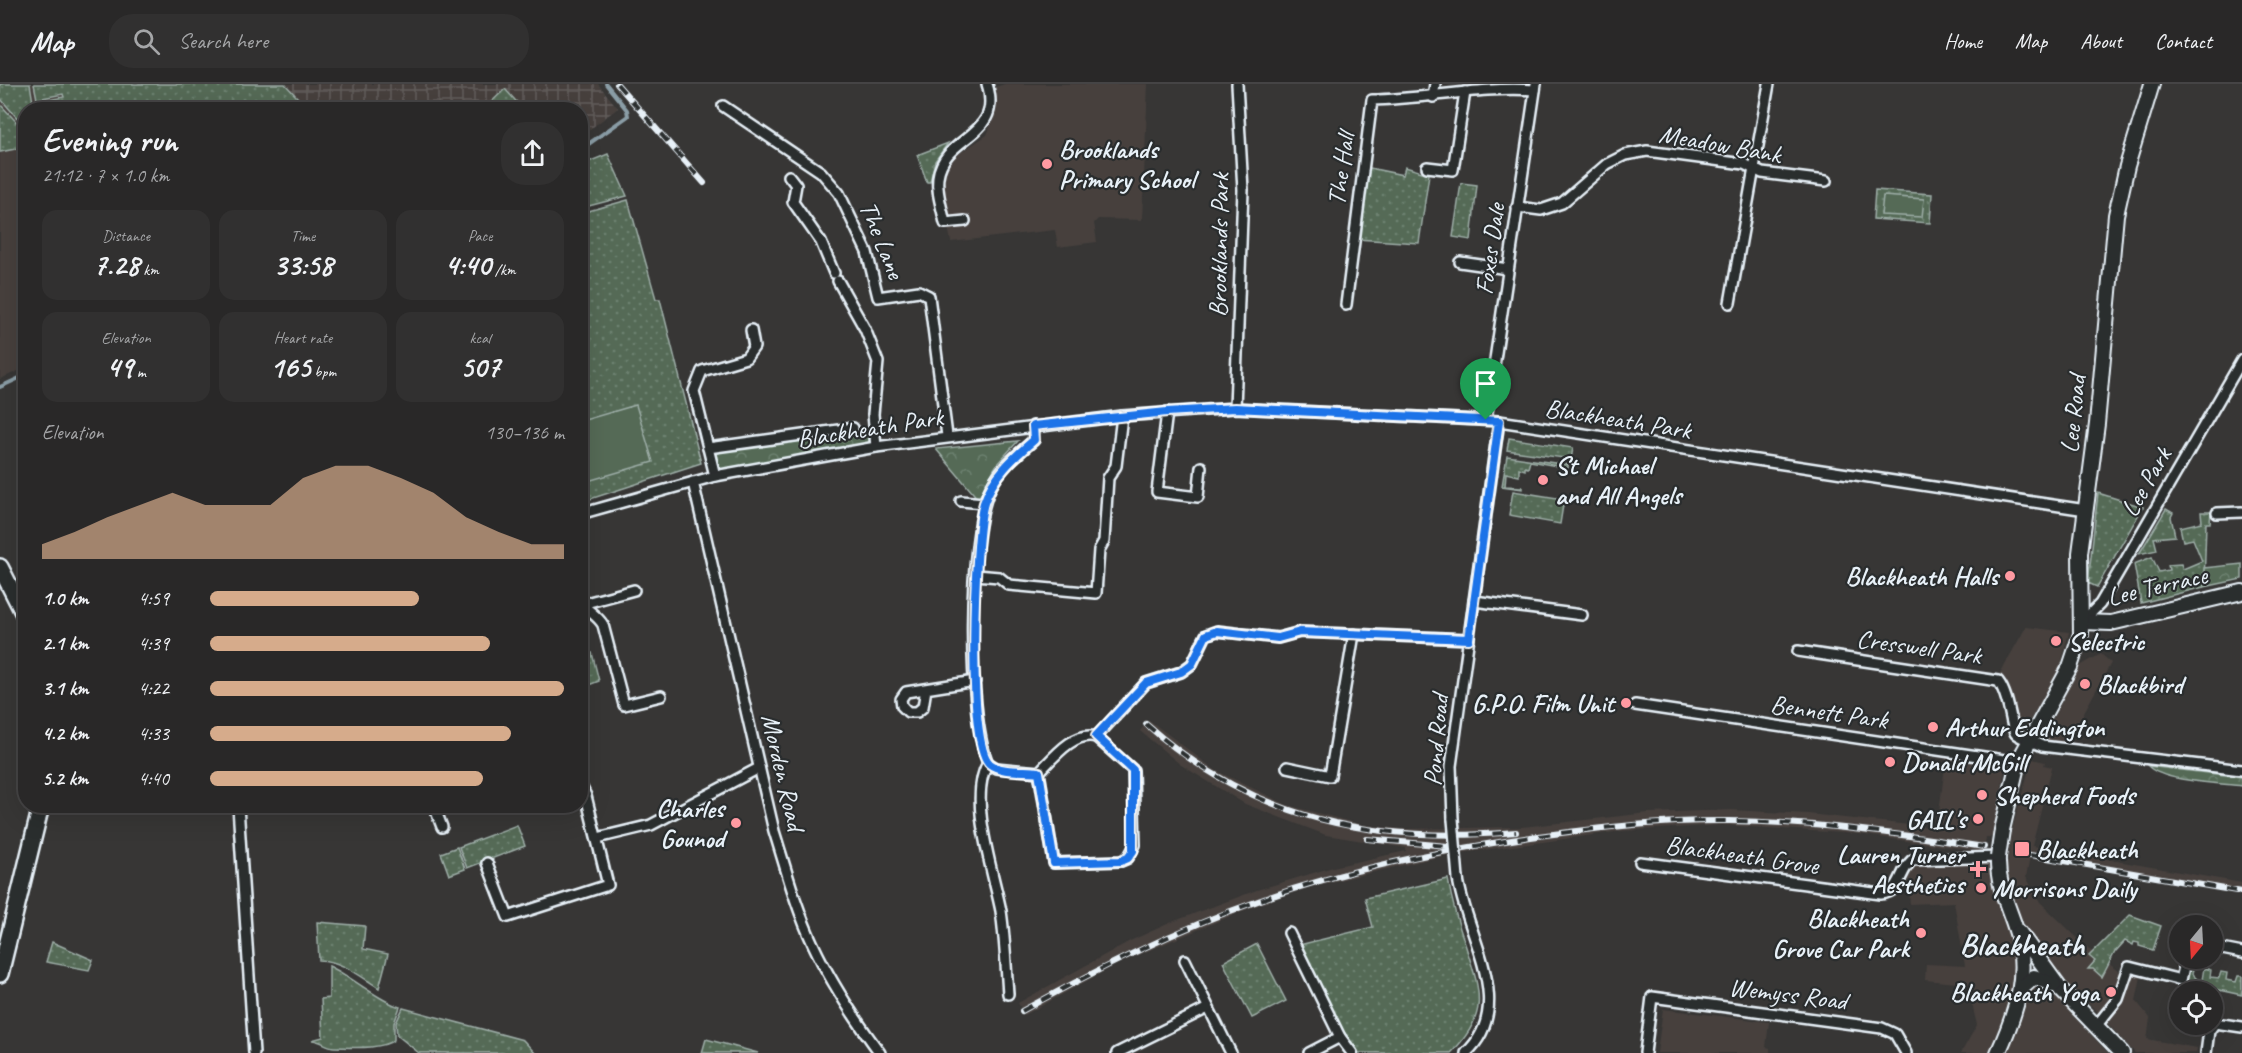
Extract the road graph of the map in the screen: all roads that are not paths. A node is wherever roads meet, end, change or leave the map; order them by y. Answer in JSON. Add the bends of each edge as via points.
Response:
{"nodes":[{"id":1,"x":987,"y":84,"type":"edge"},
{"id":2,"x":1237,"y":84,"type":"edge"},
{"id":3,"x":1435,"y":84,"type":"edge"},
{"id":4,"x":1769,"y":84,"type":"edge"},
{"id":5,"x":2152,"y":84,"type":"edge"},
{"id":6,"x":1536,"y":87,"type":"edge"},
{"id":7,"x":1465,"y":92,"type":"junction"},
{"id":8,"x":1433,"y":97,"type":"junction"},
{"id":9,"x":723,"y":105,"type":"dead end"},
{"id":10,"x":1427,"y":167,"type":"dead end"},
{"id":11,"x":1755,"y":169,"type":"junction"},
{"id":12,"x":789,"y":176,"type":"dead end"},
{"id":13,"x":1826,"y":181,"type":"dead end"},
{"id":14,"x":1518,"y":207,"type":"junction"},
{"id":15,"x":964,"y":221,"type":"dead end"},
{"id":16,"x":1460,"y":262,"type":"dead end"},
{"id":17,"x":1508,"y":269,"type":"junction"},
{"id":18,"x":1730,"y":303,"type":"dead end"},
{"id":19,"x":1346,"y":304,"type":"dead end"},
{"id":20,"x":751,"y":330,"type":"dead end"},
{"id":21,"x":2242,"y":360,"type":"edge"},
{"id":22,"x":1235,"y":408,"type":"junction"},
{"id":23,"x":1167,"y":412,"type":"junction"},
{"id":24,"x":1122,"y":416,"type":"junction"},
{"id":25,"x":1486,"y":420,"type":"junction"},
{"id":26,"x":1499,"y":421,"type":"junction"},
{"id":27,"x":1033,"y":426,"type":"junction"},
{"id":28,"x":853,"y":428,"type":"dead end"},
{"id":29,"x":947,"y":436,"type":"junction"},
{"id":30,"x":876,"y":447,"type":"junction"},
{"id":31,"x":708,"y":448,"type":"junction"},
{"id":32,"x":1201,"y":467,"type":"dead end"},
{"id":33,"x":715,"y":476,"type":"junction"},
{"id":34,"x":693,"y":482,"type":"junction"},
{"id":35,"x":961,"y":501,"type":"dead end"},
{"id":36,"x":984,"y":503,"type":"junction"},
{"id":37,"x":2086,"y":510,"type":"junction"},
{"id":38,"x":588,"y":512,"type":"edge"},
{"id":39,"x":2242,"y":512,"type":"edge"},
{"id":40,"x":2217,"y":513,"type":"dead end"},
{"id":41,"x":0,"y":567,"type":"edge"},
{"id":42,"x":976,"y":575,"type":"junction"},
{"id":43,"x":634,"y":590,"type":"dead end"},
{"id":44,"x":2242,"y":592,"type":"edge"},
{"id":45,"x":588,"y":600,"type":"edge"},
{"id":46,"x":1474,"y":601,"type":"junction"},
{"id":47,"x":18,"y":602,"type":"edge"},
{"id":48,"x":588,"y":609,"type":"edge"},
{"id":49,"x":1582,"y":615,"type":"dead end"},
{"id":50,"x":2082,"y":622,"type":"junction"},
{"id":51,"x":1354,"y":634,"type":"junction"},
{"id":52,"x":1469,"y":639,"type":"junction"},
{"id":53,"x":1798,"y":651,"type":"dead end"},
{"id":54,"x":975,"y":681,"type":"junction"},
{"id":55,"x":926,"y":689,"type":"dead end"},
{"id":56,"x":661,"y":696,"type":"dead end"},
{"id":57,"x":1635,"y":705,"type":"dead end"},
{"id":58,"x":1096,"y":736,"type":"junction"},
{"id":59,"x":2029,"y":740,"type":"junction"},
{"id":60,"x":2018,"y":762,"type":"junction"},
{"id":61,"x":988,"y":763,"type":"junction"},
{"id":62,"x":1287,"y":767,"type":"dead end"},
{"id":63,"x":759,"y":768,"type":"junction"},
{"id":64,"x":2242,"y":770,"type":"edge"},
{"id":65,"x":1039,"y":772,"type":"junction"},
{"id":66,"x":588,"y":803,"type":"edge"},
{"id":67,"x":39,"y":813,"type":"edge"},
{"id":68,"x":238,"y":813,"type":"edge"},
{"id":69,"x":437,"y":813,"type":"edge"},
{"id":70,"x":442,"y":827,"type":"dead end"},
{"id":71,"x":597,"y":838,"type":"junction"},
{"id":72,"x":1998,"y":858,"type":"junction"},
{"id":73,"x":1640,"y":862,"type":"dead end"},
{"id":74,"x":487,"y":863,"type":"dead end"},
{"id":75,"x":2015,"y":926,"type":"junction"},
{"id":76,"x":1289,"y":933,"type":"dead end"},
{"id":77,"x":2223,"y":949,"type":"edge"},
{"id":78,"x":2242,"y":953,"type":"edge"},
{"id":79,"x":2,"y":957,"type":"edge"},
{"id":80,"x":1185,"y":960,"type":"dead end"},
{"id":81,"x":2184,"y":969,"type":"edge"},
{"id":82,"x":0,"y":974,"type":"edge"},
{"id":83,"x":2021,"y":989,"type":"junction"},
{"id":84,"x":2061,"y":990,"type":"junction"},
{"id":85,"x":1008,"y":994,"type":"dead end"},
{"id":86,"x":1208,"y":1008,"type":"junction"},
{"id":87,"x":2097,"y":1025,"type":"junction"},
{"id":88,"x":2242,"y":1027,"type":"edge"},
{"id":89,"x":1340,"y":1037,"type":"junction"},
{"id":90,"x":254,"y":1053,"type":"edge"},
{"id":91,"x":880,"y":1053,"type":"edge"},
{"id":92,"x":1117,"y":1053,"type":"edge"},
{"id":93,"x":1231,"y":1053,"type":"edge"},
{"id":94,"x":1309,"y":1053,"type":"edge"},
{"id":95,"x":1352,"y":1053,"type":"edge"},
{"id":96,"x":1466,"y":1053,"type":"edge"},
{"id":97,"x":1645,"y":1053,"type":"edge"},
{"id":98,"x":1906,"y":1053,"type":"edge"},
{"id":99,"x":1998,"y":1053,"type":"edge"},
{"id":100,"x":2122,"y":1053,"type":"edge"},
{"id":101,"x":2206,"y":1053,"type":"edge"}],
"edges":[{"from":1,"to":15,"type":"street","via":[[990,95],[986,119],[949,153],[938,175],[945,223]]},
{"from":2,"to":22,"type":"street","name":"Brooklands Park","via":[[1243,190]]},
{"from":3,"to":8,"type":"street"},
{"from":4,"to":11,"type":"street"},
{"from":5,"to":37,"type":"main road","name":"Lee Road","via":[[2116,215]]},
{"from":6,"to":7,"type":"street","name":"The Hall"},
{"from":6,"to":14,"type":"street","name":"Foxes Dale"},
{"from":7,"to":8,"type":"street","name":"The Hall"},
{"from":7,"to":10,"type":"street","via":[[1453,170]]},
{"from":8,"to":19,"type":"street","name":"The Hall","via":[[1372,100]]},
{"from":9,"to":29,"type":"street","name":"The Lane","via":[[820,172],[839,193],[867,252],[878,297],[919,291],[929,296]]},
{"from":11,"to":13,"type":"street","name":"Meadow Bank"},
{"from":11,"to":14,"type":"street","name":"Meadow Bank","via":[[1744,164],[1647,151],[1607,164],[1562,203],[1541,210]]},
{"from":11,"to":18,"type":"street"},
{"from":12,"to":30,"type":"street","via":[[795,185],[793,202],[821,242],[866,329],[878,362],[873,414]]},
{"from":14,"to":17,"type":"street","name":"Foxes Dale"},
{"from":16,"to":17,"type":"street"},
{"from":17,"to":25,"type":"street","name":"Foxes Dale"},
{"from":20,"to":31,"type":"street","via":[[754,347],[746,358],[702,371],[696,380],[694,391]]},
{"from":21,"to":50,"type":"street","name":"Lee Park","via":[[2100,604]]},
{"from":22,"to":23,"type":"street","name":"Blackheath Park"},
{"from":22,"to":25,"type":"street","name":"Blackheath Park"},
{"from":23,"to":24,"type":"street","name":"Blackheath Park"},
{"from":23,"to":32,"type":"street","via":[[1157,492],[1198,496]]},
{"from":24,"to":27,"type":"street","name":"Blackheath Park"},
{"from":24,"to":42,"type":"street","via":[[1116,466],[1108,478],[1096,593],[1009,585],[999,577]]},
{"from":25,"to":26,"type":"street","name":"Blackheath Park"},
{"from":26,"to":37,"type":"street","name":"Blackheath Park"},
{"from":26,"to":46,"type":"street","name":"Pond Road"},
{"from":27,"to":29,"type":"street","name":"Blackheath Park"},
{"from":27,"to":36,"type":"street","via":[[1034,440],[1002,469]]},
{"from":28,"to":31,"type":"street","name":"Blackheath Park"},
{"from":29,"to":30,"type":"street","name":"Blackheath Park"},
{"from":30,"to":33,"type":"street","name":"Blackheath Park"},
{"from":31,"to":33,"type":"street"},
{"from":33,"to":34,"type":"street","name":"Blackheath Park"},
{"from":34,"to":38,"type":"street","name":"Blackheath Park"},
{"from":34,"to":63,"type":"street","name":"Morden Road"},
{"from":35,"to":36,"type":"street"},
{"from":36,"to":42,"type":"street"},
{"from":37,"to":50,"type":"main road","name":"Lee Road","via":[[2080,553]]},
{"from":39,"to":40,"type":"street"},
{"from":41,"to":47,"type":"main road"},
{"from":42,"to":54,"type":"street"},
{"from":43,"to":45,"type":"street"},
{"from":44,"to":50,"type":"main road","name":"Lee Terrace","via":[[2110,623]]},
{"from":46,"to":49,"type":"street"},
{"from":46,"to":52,"type":"street","name":"Pond Road"},
{"from":48,"to":56,"type":"street","via":[[603,625],[624,705]]},
{"from":50,"to":59,"type":"main road","name":"Lee Road","via":[[2070,667]]},
{"from":51,"to":52,"type":"street"},
{"from":51,"to":58,"type":"street","via":[[1300,632],[1278,638],[1217,631],[1206,635],[1192,664],[1181,672],[1146,683]]},
{"from":51,"to":62,"type":"street","via":[[1330,776]]},
{"from":52,"to":96,"type":"street","name":"Pond Road","bridge":true,"via":[[1451,766],[1453,819],[1458,878],[1489,990],[1482,1030]]},
{"from":53,"to":59,"type":"street","name":"Cresswell Park","via":[[1998,681],[2006,691],[2012,729]]},
{"from":54,"to":55,"type":"street"},
{"from":54,"to":61,"type":"street"},
{"from":57,"to":60,"type":"street","name":"Bennett Park"},
{"from":58,"to":65,"type":"street","via":[[1079,736]]},
{"from":58,"to":65,"type":"street","via":[[1133,770],[1135,844],[1128,858],[1054,863]]},
{"from":59,"to":60,"type":"main road","name":"Lee Road"},
{"from":59,"to":64,"type":"street","via":[[2042,746]]},
{"from":60,"to":72,"type":"main road","name":"Lee Road","bridge":true},
{"from":61,"to":65,"type":"street","via":[[996,768]]},
{"from":61,"to":85,"type":"street","via":[[981,785],[986,857],[1001,912]]},
{"from":63,"to":71,"type":"street","via":[[651,825]]},
{"from":63,"to":91,"type":"street","name":"Morden Road","via":[[774,831],[812,944],[854,1018]]},
{"from":66,"to":71,"type":"street"},
{"from":67,"to":79,"type":"main road"},
{"from":68,"to":90,"type":"street"},
{"from":69,"to":70,"type":"street"},
{"from":71,"to":74,"type":"street","via":[[608,885],[508,917]]},
{"from":72,"to":73,"type":"street","name":"Blackheath Grove","via":[[1912,860],[1898,887],[1881,894]]},
{"from":72,"to":75,"type":"main road","name":"Lee Road","via":[[2001,887]]},
{"from":75,"to":83,"type":"main road"},
{"from":75,"to":84,"type":"main road"},
{"from":76,"to":89,"type":"street"},
{"from":77,"to":78,"type":"street"},
{"from":79,"to":82,"type":"main road"},
{"from":80,"to":86,"type":"street"},
{"from":81,"to":87,"type":"street","via":[[2181,980],[2129,967],[2118,999]]},
{"from":83,"to":84,"type":"main road","via":[[2030,979],[2040,977]]},
{"from":83,"to":99,"type":"main road"},
{"from":84,"to":87,"type":"main road"},
{"from":86,"to":92,"type":"street"},
{"from":86,"to":93,"type":"street"},
{"from":87,"to":100,"type":"main road"},
{"from":88,"to":101,"type":"street","via":[[2215,1023]]},
{"from":89,"to":94,"type":"street"},
{"from":89,"to":95,"type":"street"},
{"from":97,"to":98,"type":"street","name":"Wemyss Road","via":[[1652,997],[1882,1028],[1895,1034]]}]}
